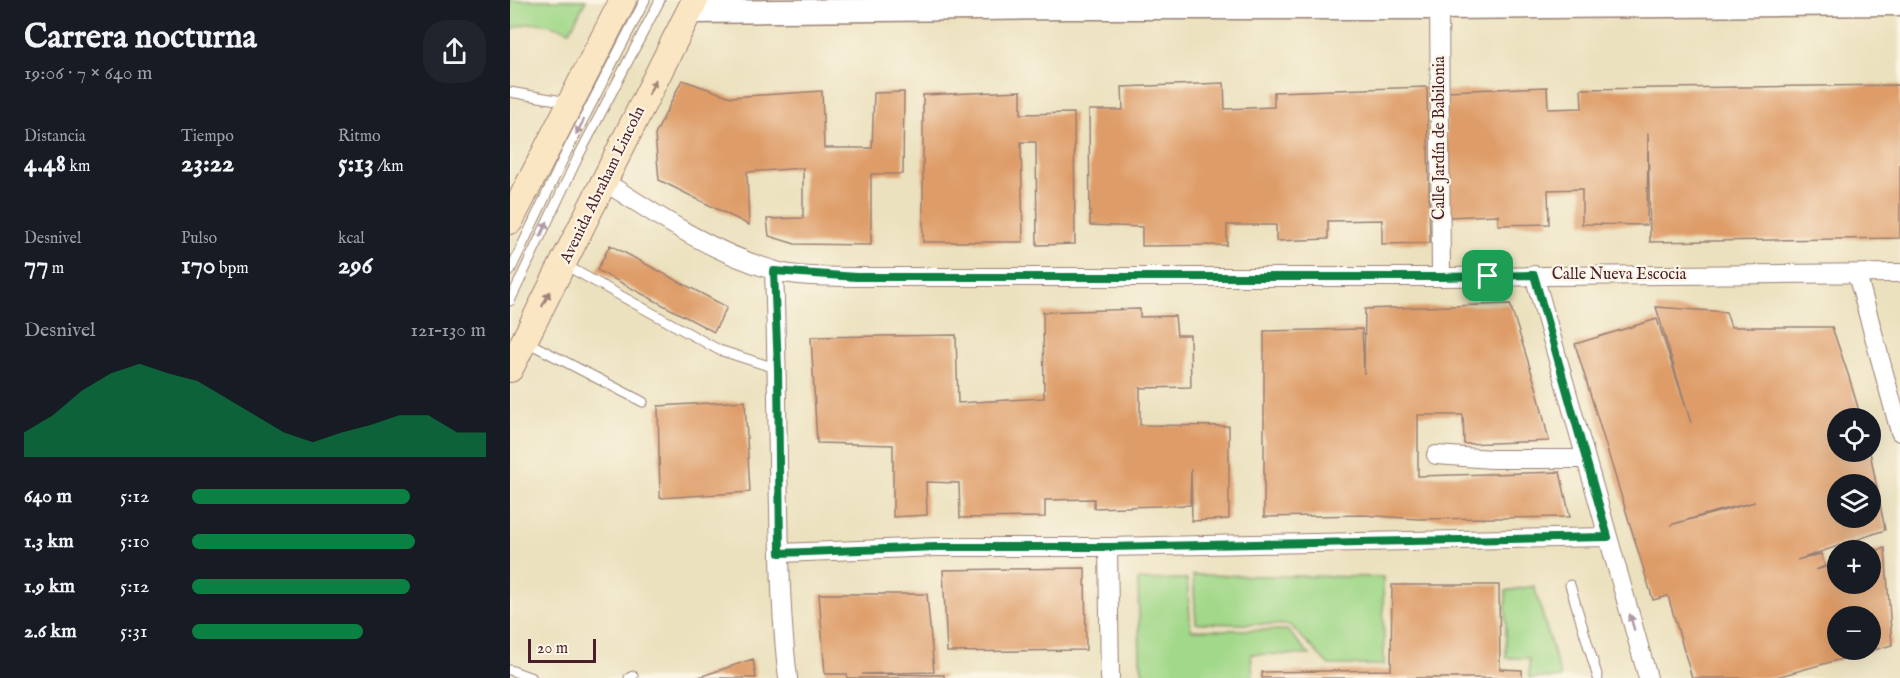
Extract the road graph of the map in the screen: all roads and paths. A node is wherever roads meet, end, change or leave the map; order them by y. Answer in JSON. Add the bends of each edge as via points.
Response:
{"nodes":[{"id":1,"x":622,"y":0,"type":"edge"},
{"id":2,"x":645,"y":0,"type":"edge"},
{"id":3,"x":660,"y":0,"type":"edge"},
{"id":4,"x":1439,"y":4,"type":"edge"},
{"id":5,"x":1900,"y":4,"type":"edge"},
{"id":6,"x":692,"y":6,"type":"edge"},
{"id":7,"x":510,"y":92,"type":"edge"},
{"id":8,"x":571,"y":102,"type":"junction"},
{"id":9,"x":605,"y":182,"type":"junction"},
{"id":10,"x":510,"y":221,"type":"edge"},
{"id":11,"x":564,"y":264,"type":"junction"},
{"id":12,"x":510,"y":271,"type":"edge"},
{"id":13,"x":774,"y":271,"type":"junction"},
{"id":14,"x":1900,"y":273,"type":"edge"},
{"id":15,"x":1857,"y":274,"type":"junction"},
{"id":16,"x":1534,"y":275,"type":"junction"},
{"id":17,"x":1441,"y":277,"type":"junction"},
{"id":18,"x":510,"y":301,"type":"edge"},
{"id":19,"x":525,"y":341,"type":"junction"},
{"id":20,"x":510,"y":369,"type":"edge"},
{"id":21,"x":778,"y":369,"type":"junction"},
{"id":22,"x":643,"y":402,"type":"dead end"},
{"id":23,"x":1900,"y":432,"type":"edge"},
{"id":24,"x":1436,"y":455,"type":"dead end"},
{"id":25,"x":1586,"y":459,"type":"junction"},
{"id":26,"x":1608,"y":537,"type":"junction"},
{"id":27,"x":1108,"y":547,"type":"junction"},
{"id":28,"x":780,"y":553,"type":"junction"},
{"id":29,"x":1570,"y":585,"type":"dead end"},
{"id":30,"x":510,"y":670,"type":"edge"},
{"id":31,"x":532,"y":678,"type":"edge"},
{"id":32,"x":788,"y":678,"type":"edge"},
{"id":33,"x":1110,"y":678,"type":"edge"},
{"id":34,"x":1598,"y":678,"type":"edge"},
{"id":35,"x":1648,"y":678,"type":"edge"}],
"edges":[{"from":1,"to":8,"type":"main road"},
{"from":2,"to":12,"type":"lane","one_way":true},
{"from":18,"to":3,"type":"lane","one_way":true,"via":[[578,157]]},
{"from":4,"to":5,"type":"street"},
{"from":4,"to":6,"type":"street"},
{"from":4,"to":17,"type":"street","name":"Calle Jardín de Babilonia"},
{"from":9,"to":6,"type":"main road","name":"Avenida Abraham Lincoln","one_way":true},
{"from":7,"to":8,"type":"lane"},
{"from":8,"to":10,"type":"main road"},
{"from":9,"to":11,"type":"main road","name":"Avenida Abraham Lincoln"},
{"from":9,"to":13,"type":"street","name":"Calle Nueva Escocia","via":[[683,231],[725,253]]},
{"from":19,"to":11,"type":"main road","name":"Avenida Abraham Lincoln","one_way":true},
{"from":11,"to":21,"type":"lane","via":[[719,350]]},
{"from":13,"to":17,"type":"street","name":"Calle Nueva Escocia","via":[[856,277]]},
{"from":13,"to":21,"type":"street"},
{"from":14,"to":15,"type":"street","name":"Calle Nueva Escocia"},
{"from":15,"to":16,"type":"street","name":"Calle Nueva Escocia"},
{"from":15,"to":23,"type":"street"},
{"from":16,"to":17,"type":"street","name":"Calle Nueva Escocia"},
{"from":16,"to":25,"type":"street"},
{"from":19,"to":20,"type":"main road","name":"Avenida Abraham Lincoln"},
{"from":19,"to":22,"type":"lane"},
{"from":21,"to":28,"type":"street"},
{"from":24,"to":25,"type":"street"},
{"from":25,"to":26,"type":"street"},
{"from":26,"to":27,"type":"street"},
{"from":35,"to":26,"type":"street","one_way":true},
{"from":27,"to":28,"type":"street","via":[[937,547]]},
{"from":27,"to":33,"type":"street"},
{"from":28,"to":32,"type":"street"},
{"from":29,"to":34,"type":"lane"},
{"from":30,"to":31,"type":"lane"}]}
